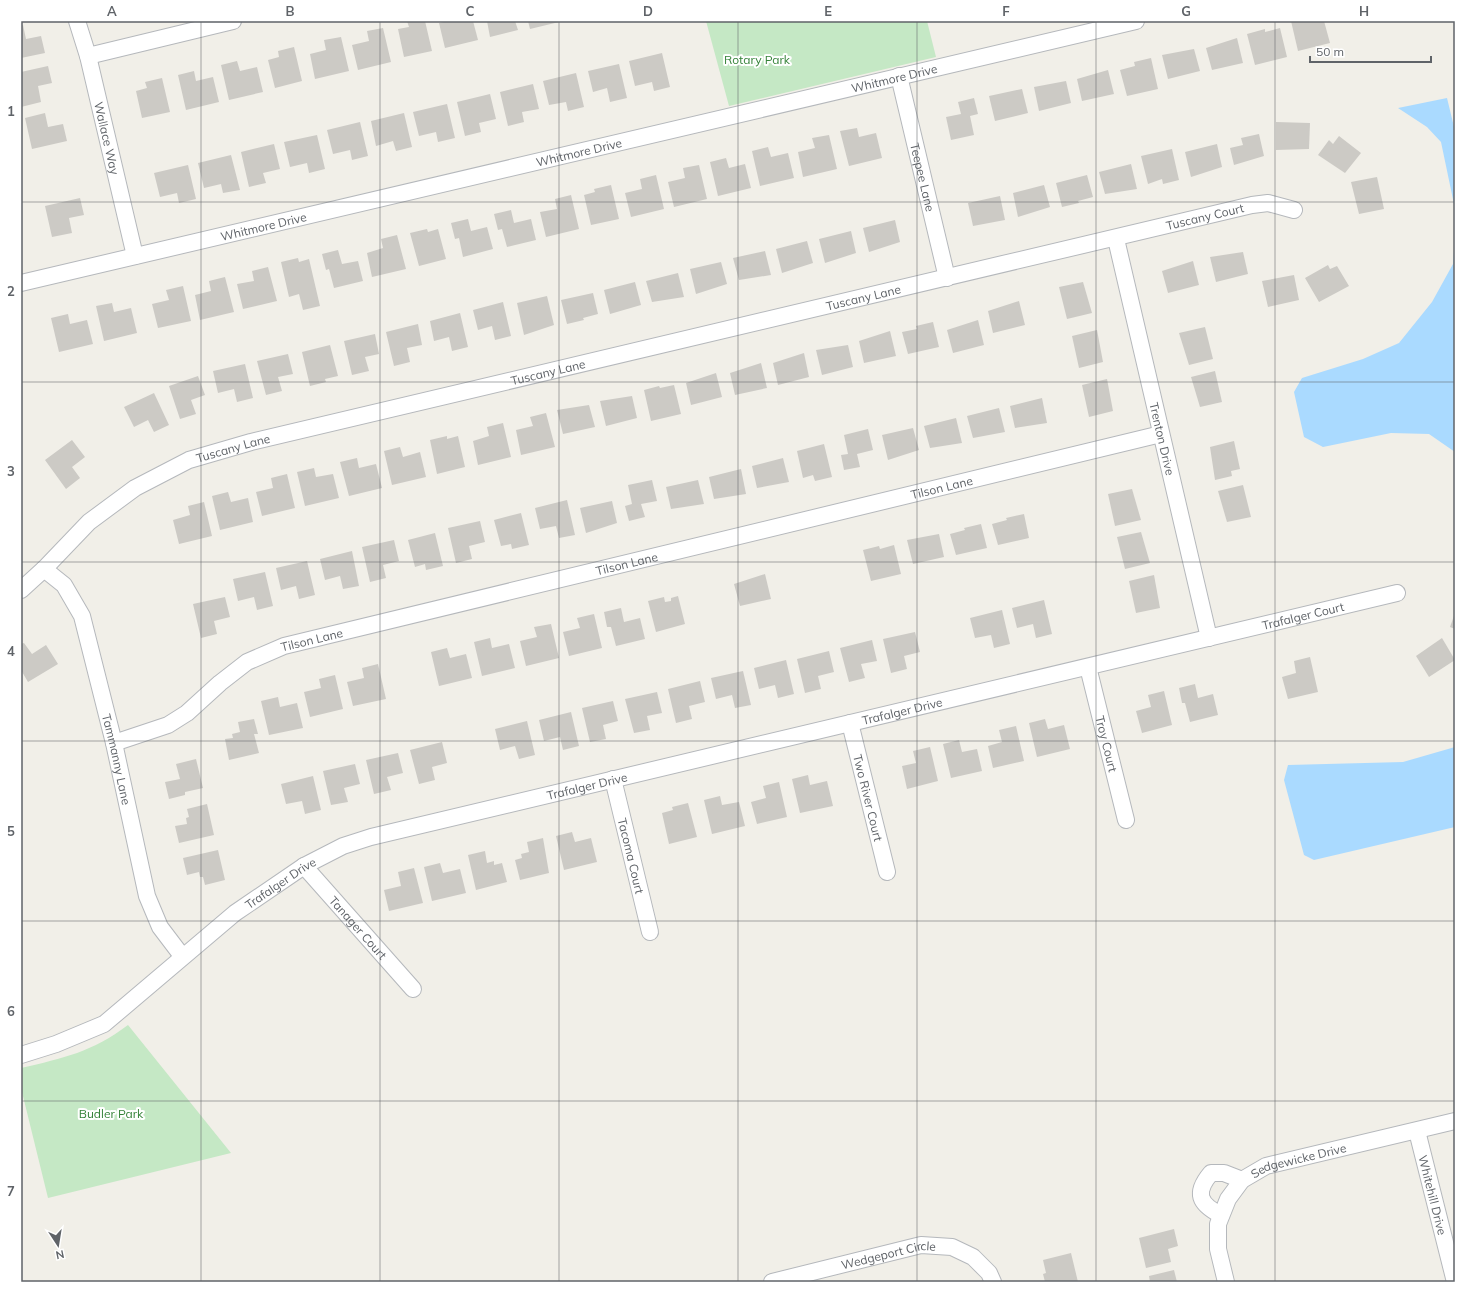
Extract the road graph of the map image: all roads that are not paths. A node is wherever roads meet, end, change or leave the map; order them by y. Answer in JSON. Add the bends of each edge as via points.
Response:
{"nodes":[{"id":1,"x":77,"y":21,"type":"edge"},
{"id":2,"x":233,"y":21,"type":"edge"},
{"id":3,"x":1136,"y":21,"type":"edge"},
{"id":4,"x":88,"y":56,"type":"junction"},
{"id":5,"x":899,"y":76,"type":"junction"},
{"id":6,"x":1294,"y":210,"type":"dead end"},
{"id":7,"x":1116,"y":238,"type":"junction"},
{"id":8,"x":135,"y":256,"type":"junction"},
{"id":9,"x":947,"y":278,"type":"junction"},
{"id":10,"x":21,"y":283,"type":"edge"},
{"id":11,"x":1161,"y":434,"type":"junction"},
{"id":12,"x":44,"y":569,"type":"junction"},
{"id":13,"x":21,"y":590,"type":"edge"},
{"id":14,"x":1397,"y":593,"type":"dead end"},
{"id":15,"x":1210,"y":638,"type":"junction"},
{"id":16,"x":1088,"y":667,"type":"junction"},
{"id":17,"x":850,"y":723,"type":"junction"},
{"id":18,"x":114,"y":743,"type":"junction"},
{"id":19,"x":613,"y":779,"type":"junction"},
{"id":20,"x":1126,"y":820,"type":"dead end"},
{"id":21,"x":304,"y":866,"type":"junction"},
{"id":22,"x":887,"y":872,"type":"dead end"},
{"id":23,"x":650,"y":932,"type":"dead end"},
{"id":24,"x":182,"y":956,"type":"junction"},
{"id":25,"x":413,"y":989,"type":"dead end"},
{"id":26,"x":21,"y":1055,"type":"edge"},
{"id":27,"x":1455,"y":1121,"type":"edge"},
{"id":28,"x":1417,"y":1130,"type":"junction"},
{"id":29,"x":1242,"y":1180,"type":"junction"},
{"id":30,"x":1222,"y":1215,"type":"junction"},
{"id":31,"x":772,"y":1282,"type":"edge"},
{"id":32,"x":993,"y":1282,"type":"edge"},
{"id":33,"x":1226,"y":1282,"type":"edge"},
{"id":34,"x":1455,"y":1282,"type":"edge"}],
"edges":[{"from":1,"to":4,"type":"street","name":"Wallace Way"},
{"from":2,"to":4,"type":"street"},
{"from":3,"to":5,"type":"street","name":"Whitmore Drive"},
{"from":4,"to":8,"type":"street","name":"Wallace Way"},
{"from":5,"to":8,"type":"street","name":"Whitmore Drive"},
{"from":5,"to":9,"type":"street","name":"Teepee Lane"},
{"from":6,"to":7,"type":"street","name":"Tuscany Court","via":[[1268,203],[1252,205]]},
{"from":7,"to":9,"type":"street","name":"Tuscany Lane"},
{"from":7,"to":11,"type":"street","name":"Trenton Drive"},
{"from":8,"to":10,"type":"street","name":"Whitmore Drive"},
{"from":9,"to":12,"type":"street","name":"Tuscany Lane","via":[[251,442],[190,460],[135,488],[89,522]]},
{"from":11,"to":15,"type":"street","name":"Trenton Drive"},
{"from":11,"to":18,"type":"street","name":"Tilson Lane","via":[[284,646],[247,662],[187,713],[168,725]]},
{"from":12,"to":13,"type":"street","name":"Tuscany Lane"},
{"from":12,"to":18,"type":"street","name":"Tammanny Lane","via":[[64,585],[82,616]]},
{"from":14,"to":15,"type":"street","name":"Trafalger Court"},
{"from":15,"to":16,"type":"street","name":"Trafalger Drive"},
{"from":16,"to":17,"type":"street","name":"Trafalger Drive"},
{"from":16,"to":20,"type":"street","name":"Troy Court"},
{"from":17,"to":19,"type":"street","name":"Trafalger Drive"},
{"from":17,"to":22,"type":"street","name":"Two River Court"},
{"from":18,"to":24,"type":"street","name":"Tammanny Lane","via":[[146,896],[160,927]]},
{"from":19,"to":21,"type":"street","name":"Trafalger Drive","via":[[371,837],[343,846]]},
{"from":19,"to":23,"type":"street","name":"Tacoma Court"},
{"from":21,"to":24,"type":"street","name":"Trafalger Drive","via":[[235,913]]},
{"from":21,"to":25,"type":"street","name":"Tanager Court"},
{"from":24,"to":26,"type":"street","name":"Trafalger Drive","via":[[104,1024]]},
{"from":27,"to":28,"type":"street","name":"Sedgewicke Drive"},
{"from":28,"to":29,"type":"street","name":"Sedgewicke Drive","via":[[1266,1166]]},
{"from":28,"to":34,"type":"street","name":"Whitehill Drive"},
{"from":29,"to":30,"type":"street","name":"Sedgewicke Drive","via":[[1228,1199]]},
{"from":29,"to":30,"type":"street","via":[[1224,1173],[1211,1172],[1202,1183],[1201,1196],[1207,1208]]},
{"from":30,"to":33,"type":"street","name":"Sedgewicke Drive","via":[[1218,1224],[1218,1249]]},
{"from":31,"to":32,"type":"street","name":"Wedgeport Circle","via":[[921,1245],[952,1247],[974,1257],[989,1273]]}]}
